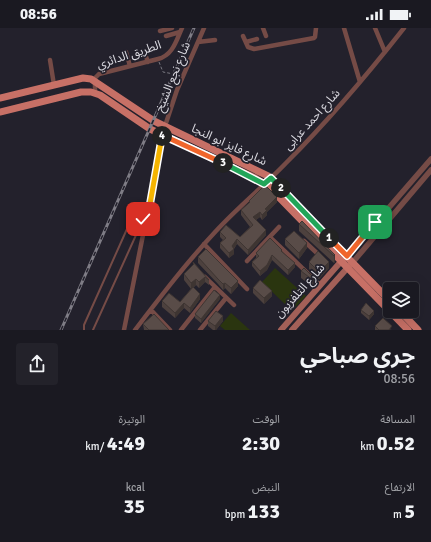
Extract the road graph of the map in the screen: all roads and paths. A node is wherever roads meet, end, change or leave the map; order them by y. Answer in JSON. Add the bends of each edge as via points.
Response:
{"nodes":[{"id":1,"x":170,"y":28,"type":"edge"},
{"id":2,"x":204,"y":28,"type":"edge"},
{"id":3,"x":316,"y":28,"type":"edge"},
{"id":4,"x":344,"y":28,"type":"edge"},
{"id":5,"x":375,"y":28,"type":"edge"},
{"id":6,"x":404,"y":28,"type":"edge"},
{"id":7,"x":181,"y":30,"type":"edge"},
{"id":8,"x":160,"y":31,"type":"dead end"},
{"id":9,"x":166,"y":36,"type":"dead end"},
{"id":10,"x":243,"y":36,"type":"dead end"},
{"id":11,"x":257,"y":39,"type":"dead end"},
{"id":12,"x":215,"y":40,"type":"dead end"},
{"id":13,"x":198,"y":42,"type":"junction"},
{"id":14,"x":246,"y":42,"type":"junction"},
{"id":15,"x":126,"y":52,"type":"dead end"},
{"id":16,"x":385,"y":52,"type":"junction"},
{"id":17,"x":138,"y":55,"type":"dead end"},
{"id":18,"x":50,"y":60,"type":"dead end"},
{"id":19,"x":158,"y":60,"type":"junction"},
{"id":20,"x":148,"y":62,"type":"junction"},
{"id":21,"x":130,"y":66,"type":"junction"},
{"id":22,"x":183,"y":75,"type":"junction"},
{"id":23,"x":94,"y":81,"type":"junction"},
{"id":24,"x":360,"y":82,"type":"junction"},
{"id":25,"x":54,"y":84,"type":"junction"},
{"id":26,"x":95,"y":93,"type":"junction"},
{"id":27,"x":0,"y":98,"type":"edge"},
{"id":28,"x":0,"y":112,"type":"edge"},
{"id":29,"x":154,"y":121,"type":"joint"},
{"id":30,"x":164,"y":126,"type":"junction"},
{"id":31,"x":162,"y":135,"type":"junction"},
{"id":32,"x":431,"y":159,"type":"edge"},
{"id":33,"x":431,"y":170,"type":"edge"},
{"id":34,"x":271,"y":178,"type":"junction"},
{"id":35,"x":264,"y":184,"type":"junction"},
{"id":36,"x":149,"y":205,"type":"junction"},
{"id":37,"x":143,"y":219,"type":"junction"},
{"id":38,"x":279,"y":226,"type":"dead end"},
{"id":39,"x":270,"y":237,"type":"junction"},
{"id":40,"x":302,"y":238,"type":"edge"},
{"id":41,"x":204,"y":244,"type":"junction"},
{"id":42,"x":347,"y":256,"type":"junction"},
{"id":43,"x":324,"y":259,"type":"edge"},
{"id":44,"x":191,"y":260,"type":"junction"},
{"id":45,"x":247,"y":261,"type":"dead end"},
{"id":46,"x":341,"y":262,"type":"junction"},
{"id":47,"x":353,"y":262,"type":"junction"},
{"id":48,"x":329,"y":264,"type":"edge"},
{"id":49,"x":195,"y":265,"type":"edge"},
{"id":50,"x":347,"y":268,"type":"junction"},
{"id":51,"x":334,"y":270,"type":"junction"},
{"id":52,"x":203,"y":274,"type":"edge"},
{"id":53,"x":320,"y":285,"type":"junction"},
{"id":54,"x":215,"y":287,"type":"junction"},
{"id":55,"x":247,"y":289,"type":"dead end"},
{"id":56,"x":383,"y":294,"type":"edge"},
{"id":57,"x":226,"y":298,"type":"junction"},
{"id":58,"x":234,"y":305,"type":"dead end"},
{"id":59,"x":151,"y":310,"type":"junction"},
{"id":60,"x":407,"y":318,"type":"edge"},
{"id":61,"x":84,"y":330,"type":"edge"},
{"id":62,"x":93,"y":330,"type":"edge"},
{"id":63,"x":124,"y":330,"type":"edge"},
{"id":64,"x":135,"y":330,"type":"edge"},
{"id":65,"x":170,"y":330,"type":"edge"},
{"id":66,"x":181,"y":330,"type":"edge"},
{"id":67,"x":200,"y":330,"type":"edge"},
{"id":68,"x":281,"y":330,"type":"edge"},
{"id":69,"x":292,"y":330,"type":"edge"},
{"id":70,"x":408,"y":330,"type":"edge"},
{"id":71,"x":418,"y":330,"type":"edge"}],
"edges":[{"from":1,"to":8,"type":"street"},
{"from":2,"to":13,"type":"street","name":"شارع نجع الشيخ"},
{"from":3,"to":14,"type":"street","via":[[314,38],[254,49],[248,47]]},
{"from":4,"to":24,"type":"street"},
{"from":5,"to":16,"type":"street"},
{"from":6,"to":16,"type":"street","name":"شارع احمد عرابى"},
{"from":7,"to":9,"type":"street"},
{"from":7,"to":19,"type":"street","name":"الطريق الدائري","via":[[171,52]]},
{"from":10,"to":14,"type":"street"},
{"from":11,"to":14,"type":"street"},
{"from":12,"to":13,"type":"street"},
{"from":13,"to":22,"type":"street","name":"شارع نجع الشيخ"},
{"from":15,"to":21,"type":"street"},
{"from":16,"to":24,"type":"street","name":"شارع احمد عرابى"},
{"from":17,"to":20,"type":"street","via":[[146,54]]},
{"from":18,"to":25,"type":"street"},
{"from":19,"to":20,"type":"street","name":"الطريق الدائري"},
{"from":19,"to":22,"type":"path","via":[[163,72]]},
{"from":20,"to":21,"type":"street","name":"الطريق الدائري"},
{"from":21,"to":23,"type":"street","name":"الطريق الدائري","via":[[99,74]]},
{"from":22,"to":30,"type":"street","name":"شارع نجع الشيخ"},
{"from":23,"to":25,"type":"main road","name":"الطريق الدائري","via":[[83,78]]},
{"from":23,"to":26,"type":"street","name":"الطريق الدائري"},
{"from":23,"to":29,"type":"main road","name":"الطريق الدائري"},
{"from":24,"to":34,"type":"street","name":"شارع احمد عرابى"},
{"from":25,"to":27,"type":"main road","name":"الطريق الدائري"},
{"from":26,"to":28,"type":"main road","via":[[81,92]]},
{"from":26,"to":31,"type":"main road","name":"شارع فايز ابو النجا"},
{"from":29,"to":30,"type":"main road","name":"شارع فايز ابو النجا"},
{"from":30,"to":31,"type":"street","name":"شارع نجع الشيخ"},
{"from":30,"to":34,"type":"main road","name":"شارع فايز ابو النجا"},
{"from":31,"to":35,"type":"main road","name":"شارع فايز ابو النجا"},
{"from":31,"to":36,"type":"street","name":"شارع نجع الشيخ"},
{"from":32,"to":42,"type":"street","name":"شارع التلفزيون"},
{"from":33,"to":47,"type":"street","name":"شارع التلفزيون"},
{"from":34,"to":35,"type":"street","name":"شارع احمد عرابى"},
{"from":34,"to":42,"type":"main road","name":"شارع فايز ابو النجا"},
{"from":35,"to":41,"type":"street","name":"شارع احمد عرابى"},
{"from":35,"to":46,"type":"main road","name":"شارع فايز ابو النجا"},
{"from":36,"to":37,"type":"lane"},
{"from":36,"to":63,"type":"street","name":"شارع نجع الشيخ"},
{"from":37,"to":61,"type":"lane","via":[[136,216],[131,220]]},
{"from":37,"to":62,"type":"lane"},
{"from":38,"to":39,"type":"street"},
{"from":39,"to":45,"type":"street"},
{"from":39,"to":53,"type":"street"},
{"from":40,"to":43,"type":"street"},
{"from":41,"to":44,"type":"street","name":"شارع احمد عرابى"},
{"from":41,"to":55,"type":"street"},
{"from":42,"to":46,"type":"main road","name":"شارع التلفزيون"},
{"from":42,"to":47,"type":"main road","name":"شارع فايز ابو النجا"},
{"from":44,"to":49,"type":"street"},
{"from":44,"to":59,"type":"street","name":"شارع احمد عرابى"},
{"from":46,"to":50,"type":"main road","name":"شارع فايز ابو النجا"},
{"from":46,"to":51,"type":"main road","name":"شارع التلفزيون"},
{"from":47,"to":50,"type":"main road","name":"شارع التلفزيون"},
{"from":47,"to":56,"type":"main road","name":"شارع فايز ابو النجا"},
{"from":48,"to":51,"type":"street"},
{"from":50,"to":69,"type":"main road","name":"شارع التلفزيون"},
{"from":50,"to":70,"type":"main road","name":"شارع فايز ابو النجا"},
{"from":51,"to":53,"type":"main road","name":"شارع التلفزيون"},
{"from":52,"to":54,"type":"street"},
{"from":53,"to":68,"type":"main road","name":"شارع التلفزيون"},
{"from":54,"to":57,"type":"street"},
{"from":54,"to":66,"type":"street"},
{"from":57,"to":58,"type":"street"},
{"from":57,"to":67,"type":"street"},
{"from":59,"to":64,"type":"street","name":"شارع احمد عرابى"},
{"from":59,"to":65,"type":"street"},
{"from":60,"to":71,"type":"main road"}]}
